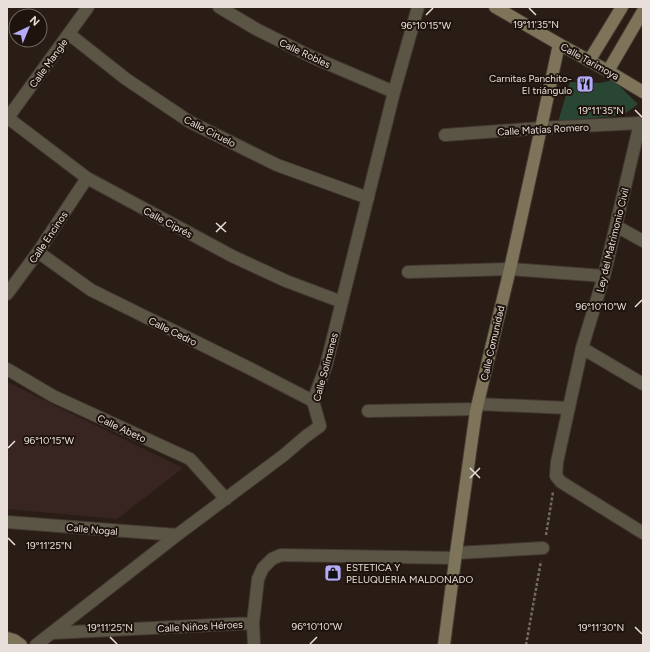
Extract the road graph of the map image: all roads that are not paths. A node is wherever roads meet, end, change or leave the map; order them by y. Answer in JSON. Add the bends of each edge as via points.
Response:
{"nodes":[{"id":1,"x":88,"y":7,"type":"edge"},
{"id":2,"x":219,"y":7,"type":"edge"},
{"id":3,"x":418,"y":7,"type":"edge"},
{"id":4,"x":495,"y":7,"type":"edge"},
{"id":5,"x":622,"y":7,"type":"edge"},
{"id":6,"x":643,"y":11,"type":"edge"},
{"id":7,"x":69,"y":34,"type":"junction"},
{"id":8,"x":559,"y":44,"type":"junction"},
{"id":9,"x":589,"y":61,"type":"junction"},
{"id":10,"x":608,"y":71,"type":"junction"},
{"id":11,"x":394,"y":92,"type":"junction"},
{"id":12,"x":643,"y":92,"type":"edge"},
{"id":13,"x":8,"y":119,"type":"edge"},
{"id":14,"x":642,"y":123,"type":"edge"},
{"id":15,"x":541,"y":128,"type":"junction"},
{"id":16,"x":445,"y":135,"type":"dead end"},
{"id":17,"x":87,"y":178,"type":"junction"},
{"id":18,"x":368,"y":198,"type":"junction"},
{"id":19,"x":616,"y":226,"type":"junction"},
{"id":20,"x":643,"y":241,"type":"edge"},
{"id":21,"x":38,"y":252,"type":"junction"},
{"id":22,"x":510,"y":269,"type":"junction"},
{"id":23,"x":408,"y":272,"type":"dead end"},
{"id":24,"x":604,"y":276,"type":"junction"},
{"id":25,"x":7,"y":294,"type":"edge"},
{"id":26,"x":342,"y":302,"type":"junction"},
{"id":27,"x":582,"y":348,"type":"junction"},
{"id":28,"x":7,"y":369,"type":"edge"},
{"id":29,"x":643,"y":384,"type":"edge"},
{"id":30,"x":313,"y":402,"type":"junction"},
{"id":31,"x":477,"y":407,"type":"junction"},
{"id":32,"x":569,"y":408,"type":"junction"},
{"id":33,"x":368,"y":411,"type":"dead end"},
{"id":34,"x":226,"y":499,"type":"junction"},
{"id":35,"x":7,"y":522,"type":"edge"},
{"id":36,"x":643,"y":533,"type":"edge"},
{"id":37,"x":177,"y":535,"type":"junction"},
{"id":38,"x":544,"y":548,"type":"dead end"},
{"id":39,"x":456,"y":555,"type":"junction"},
{"id":40,"x":252,"y":624,"type":"junction"},
{"id":41,"x":52,"y":633,"type":"junction"},
{"id":42,"x":7,"y":638,"type":"edge"},
{"id":43,"x":21,"y":645,"type":"edge"},
{"id":44,"x":36,"y":645,"type":"edge"},
{"id":45,"x":254,"y":645,"type":"edge"},
{"id":46,"x":444,"y":645,"type":"edge"}],
"edges":[{"from":1,"to":7,"type":"street","name":"Calle Mangle"},
{"from":2,"to":11,"type":"street","name":"Calle Robles","via":[[312,58]]},
{"from":3,"to":11,"type":"street","name":"Calle Solimanes"},
{"from":4,"to":8,"type":"street","name":"Calle Tarimoya"},
{"from":5,"to":9,"type":"street"},
{"from":6,"to":10,"type":"street"},
{"from":7,"to":13,"type":"street","name":"Calle Mangle"},
{"from":7,"to":18,"type":"street","name":"Calle Ciruelo","via":[[126,79],[190,122],[277,165]]},
{"from":8,"to":9,"type":"street","name":"Calle Tarimoya"},
{"from":8,"to":15,"type":"street","name":"Calle Comunidad"},
{"from":9,"to":10,"type":"street","name":"Calle Tarimoya"},
{"from":10,"to":12,"type":"street","name":"Calle Tarimoya"},
{"from":11,"to":18,"type":"street","name":"Calle Solimanes"},
{"from":13,"to":17,"type":"street","name":"Calle Ciprés"},
{"from":14,"to":15,"type":"street","name":"Calle Matías Romero"},
{"from":14,"to":19,"type":"street","name":"Ley del Matrimonio Civil"},
{"from":15,"to":16,"type":"street","name":"Calle Matías Romero"},
{"from":15,"to":22,"type":"street","name":"Calle Comunidad"},
{"from":17,"to":21,"type":"street","name":"Calle Encinos"},
{"from":17,"to":26,"type":"street","name":"Calle Ciprés","via":[[232,256],[286,281]]},
{"from":18,"to":26,"type":"street","name":"Calle Solimanes"},
{"from":19,"to":20,"type":"street"},
{"from":19,"to":24,"type":"street","name":"Ley del Matrimonio Civil"},
{"from":21,"to":25,"type":"street","name":"Calle Encinos"},
{"from":21,"to":30,"type":"street","name":"Calle Cedro","via":[[91,290]]},
{"from":22,"to":23,"type":"street"},
{"from":22,"to":24,"type":"street"},
{"from":22,"to":31,"type":"street","name":"Calle Comunidad"},
{"from":24,"to":27,"type":"street","name":"Ley del Matrimonio Civil"},
{"from":26,"to":30,"type":"street","name":"Calle Solimanes","via":[[326,366]]},
{"from":27,"to":29,"type":"street"},
{"from":27,"to":32,"type":"street","name":"Ley del Matrimonio Civil"},
{"from":28,"to":34,"type":"street","name":"Calle Abeto","via":[[53,396],[190,459]]},
{"from":30,"to":34,"type":"street","name":"Calle Solimanes","via":[[320,426]]},
{"from":31,"to":32,"type":"street"},
{"from":31,"to":33,"type":"street"},
{"from":31,"to":39,"type":"street","name":"Calle Comunidad"},
{"from":32,"to":36,"type":"street","name":"Ley del Matrimonio Civil","via":[[556,476],[561,482]]},
{"from":34,"to":37,"type":"street","name":"Calle Solimanes"},
{"from":35,"to":37,"type":"street","name":"Calle Nogal"},
{"from":37,"to":41,"type":"street","name":"Calle Solimanes"},
{"from":38,"to":39,"type":"street"},
{"from":39,"to":40,"type":"street","via":[[281,554],[263,568],[258,579]]},
{"from":39,"to":46,"type":"street","name":"Calle Comunidad"},
{"from":40,"to":41,"type":"street","name":"Calle Niños Héroes"},
{"from":40,"to":45,"type":"street"},
{"from":41,"to":44,"type":"street","name":"Calle Solimanes"},
{"from":42,"to":43,"type":"street"}]}
